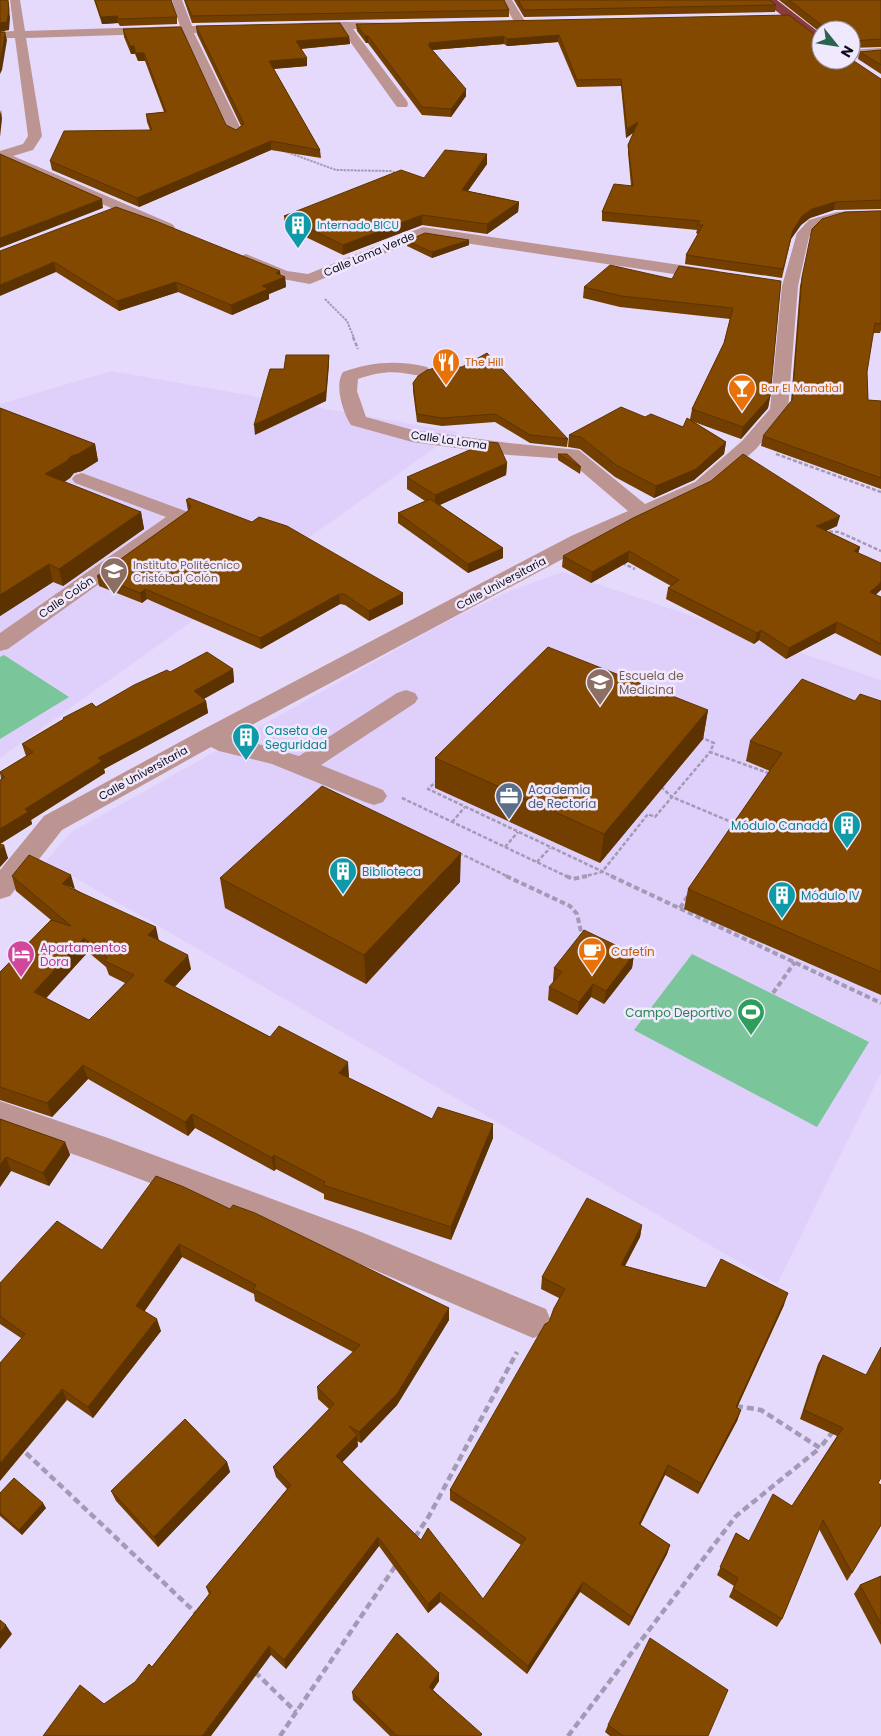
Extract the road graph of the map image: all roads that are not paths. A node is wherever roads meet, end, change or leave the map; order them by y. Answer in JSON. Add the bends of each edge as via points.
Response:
{"nodes":[{"id":1,"x":15,"y":0,"type":"edge"},
{"id":2,"x":177,"y":0,"type":"edge"},
{"id":3,"x":507,"y":0,"type":"edge"},
{"id":4,"x":772,"y":0,"type":"edge"},
{"id":5,"x":790,"y":17,"type":"junction"},
{"id":6,"x":772,"y":18,"type":"edge"},
{"id":7,"x":519,"y":23,"type":"edge"},
{"id":8,"x":344,"y":25,"type":"junction"},
{"id":9,"x":402,"y":25,"type":"edge"},
{"id":10,"x":294,"y":26,"type":"edge"},
{"id":11,"x":246,"y":28,"type":"edge"},
{"id":12,"x":187,"y":29,"type":"junction"},
{"id":13,"x":20,"y":33,"type":"junction"},
{"id":14,"x":811,"y":33,"type":"edge"},
{"id":15,"x":0,"y":34,"type":"edge"},
{"id":16,"x":881,"y":52,"type":"edge"},
{"id":17,"x":861,"y":53,"type":"edge"},
{"id":18,"x":402,"y":104,"type":"dead end"},
{"id":19,"x":236,"y":132,"type":"edge"},
{"id":20,"x":1,"y":155,"type":"edge"},
{"id":21,"x":121,"y":208,"type":"junction"},
{"id":22,"x":881,"y":214,"type":"edge"},
{"id":23,"x":102,"y":215,"type":"edge"},
{"id":24,"x":184,"y":234,"type":"edge"},
{"id":25,"x":229,"y":252,"type":"edge"},
{"id":26,"x":732,"y":278,"type":"edge"},
{"id":27,"x":420,"y":371,"type":"dead end"},
{"id":28,"x":82,"y":479,"type":"dead end"},
{"id":29,"x":642,"y":512,"type":"junction"},
{"id":30,"x":0,"y":644,"type":"edge"},
{"id":31,"x":406,"y":698,"type":"dead end"},
{"id":32,"x":211,"y":736,"type":"junction"},
{"id":33,"x":301,"y":766,"type":"junction"},
{"id":34,"x":374,"y":796,"type":"road end"},
{"id":35,"x":0,"y":889,"type":"edge"},
{"id":36,"x":0,"y":1115,"type":"edge"},
{"id":37,"x":533,"y":1321,"type":"road end"}],
"edges":[{"from":1,"to":13,"type":"street"},
{"from":2,"to":12,"type":"street"},
{"from":3,"to":7,"type":"street"},
{"from":4,"to":5,"type":"highway"},
{"from":5,"to":6,"type":"street"},
{"from":5,"to":14,"type":"highway"},
{"from":8,"to":9,"type":"street"},
{"from":8,"to":10,"type":"street"},
{"from":8,"to":18,"type":"street"},
{"from":11,"to":12,"type":"street"},
{"from":12,"to":13,"type":"street"},
{"from":12,"to":19,"type":"street"},
{"from":13,"to":15,"type":"street"},
{"from":13,"to":20,"type":"street","via":[[35,136],[28,147]]},
{"from":16,"to":17,"type":"street"},
{"from":20,"to":21,"type":"street"},
{"from":21,"to":23,"type":"street"},
{"from":21,"to":24,"type":"street"},
{"from":22,"to":29,"type":"street","name":"Calle Universitaria","via":[[842,215],[814,223],[802,236],[780,285],[779,410],[749,445],[702,486]]},
{"from":25,"to":26,"type":"street","name":"Calle Loma Verde","via":[[283,275],[310,279],[423,232]]},
{"from":27,"to":29,"type":"street","name":"Calle La Loma","via":[[403,367],[371,368],[349,376],[348,391],[358,421],[412,436],[572,454]]},
{"from":28,"to":30,"type":"street","name":"Calle Colón","via":[[181,516]]},
{"from":29,"to":32,"type":"street","name":"Calle Universitaria","via":[[579,541]]},
{"from":31,"to":33,"type":"street"},
{"from":32,"to":33,"type":"street"},
{"from":32,"to":35,"type":"street","name":"Calle Universitaria","via":[[53,823]]},
{"from":33,"to":34,"type":"street"},
{"from":36,"to":37,"type":"street","via":[[349,1243]]}]}
